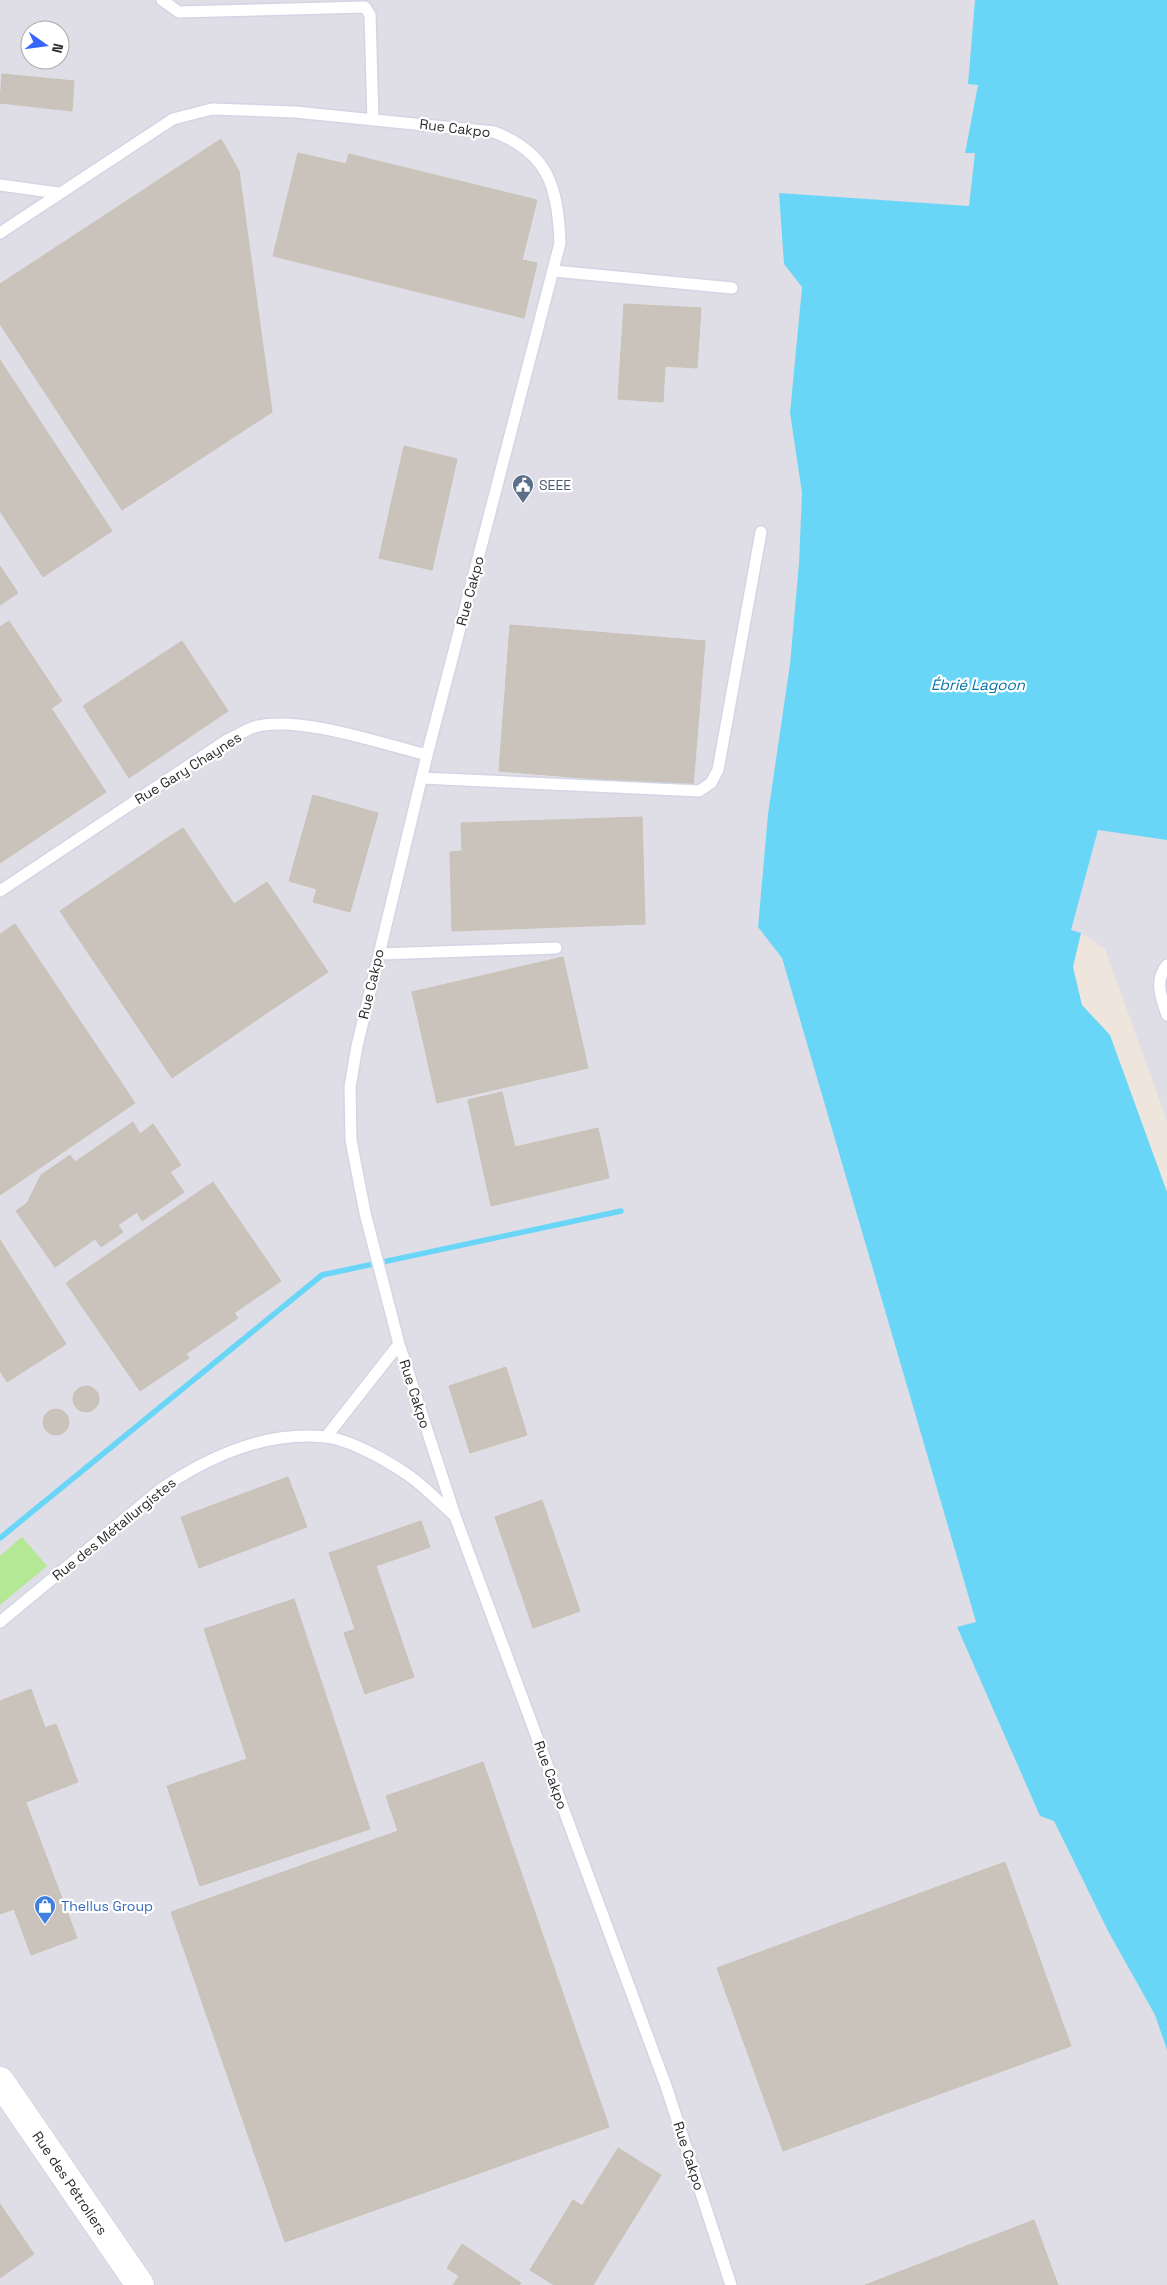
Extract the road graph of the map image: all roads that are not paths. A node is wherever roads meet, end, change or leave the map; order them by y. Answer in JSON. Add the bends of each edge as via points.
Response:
{"nodes":[{"id":1,"x":162,"y":0,"type":"edge"},
{"id":2,"x":373,"y":120,"type":"junction"},
{"id":3,"x":0,"y":185,"type":"edge"},
{"id":4,"x":58,"y":193,"type":"junction"},
{"id":5,"x":0,"y":233,"type":"edge"},
{"id":6,"x":554,"y":271,"type":"junction"},
{"id":7,"x":732,"y":288,"type":"dead end"},
{"id":8,"x":761,"y":532,"type":"dead end"},
{"id":9,"x":427,"y":755,"type":"junction"},
{"id":10,"x":422,"y":778,"type":"junction"},
{"id":11,"x":0,"y":890,"type":"edge"},
{"id":12,"x":556,"y":948,"type":"dead end"},
{"id":13,"x":379,"y":954,"type":"junction"},
{"id":14,"x":1167,"y":965,"type":"edge"},
{"id":15,"x":1167,"y":1015,"type":"edge"},
{"id":16,"x":399,"y":1344,"type":"junction"},
{"id":17,"x":326,"y":1437,"type":"junction"},
{"id":18,"x":456,"y":1516,"type":"junction"},
{"id":19,"x":0,"y":1622,"type":"edge"},
{"id":20,"x":0,"y":2081,"type":"edge"},
{"id":21,"x":140,"y":2285,"type":"edge"},
{"id":22,"x":731,"y":2285,"type":"edge"}],
"edges":[{"from":1,"to":2,"type":"lane","via":[[179,12],[365,7],[370,15]]},
{"from":2,"to":4,"type":"lane","name":"Rue Cakpo","via":[[232,108],[195,113],[173,119]]},
{"from":2,"to":6,"type":"lane","name":"Rue Cakpo","via":[[494,132],[517,142],[545,170],[553,185],[559,212],[560,243]]},
{"from":3,"to":4,"type":"lane"},
{"from":4,"to":5,"type":"lane","name":"Rue Cakpo"},
{"from":6,"to":7,"type":"lane"},
{"from":6,"to":9,"type":"lane","name":"Rue Cakpo"},
{"from":8,"to":10,"type":"lane","via":[[718,770],[711,783],[699,790]]},
{"from":9,"to":10,"type":"lane","name":"Rue Cakpo"},
{"from":9,"to":11,"type":"lane","name":"Rue Gary Chaynes","via":[[317,728],[285,723],[257,726],[227,740]]},
{"from":10,"to":13,"type":"lane","name":"Rue Cakpo"},
{"from":12,"to":13,"type":"lane"},
{"from":13,"to":16,"type":"lane","name":"Rue Cakpo","via":[[350,1087],[351,1140]]},
{"from":14,"to":15,"type":"lane","via":[[1159,982]]},
{"from":16,"to":17,"type":"lane"},
{"from":16,"to":18,"type":"lane","name":"Rue Cakpo"},
{"from":17,"to":18,"type":"lane","name":"Rue des Métallurgistes","via":[[374,1456],[408,1475]]},
{"from":17,"to":19,"type":"lane","name":"Rue des Métallurgistes","via":[[257,1443],[218,1456],[186,1472]]},
{"from":18,"to":22,"type":"lane","name":"Rue Cakpo","via":[[666,2086]]},
{"from":20,"to":21,"type":"street","name":"Rue des Pétroliers"}]}
